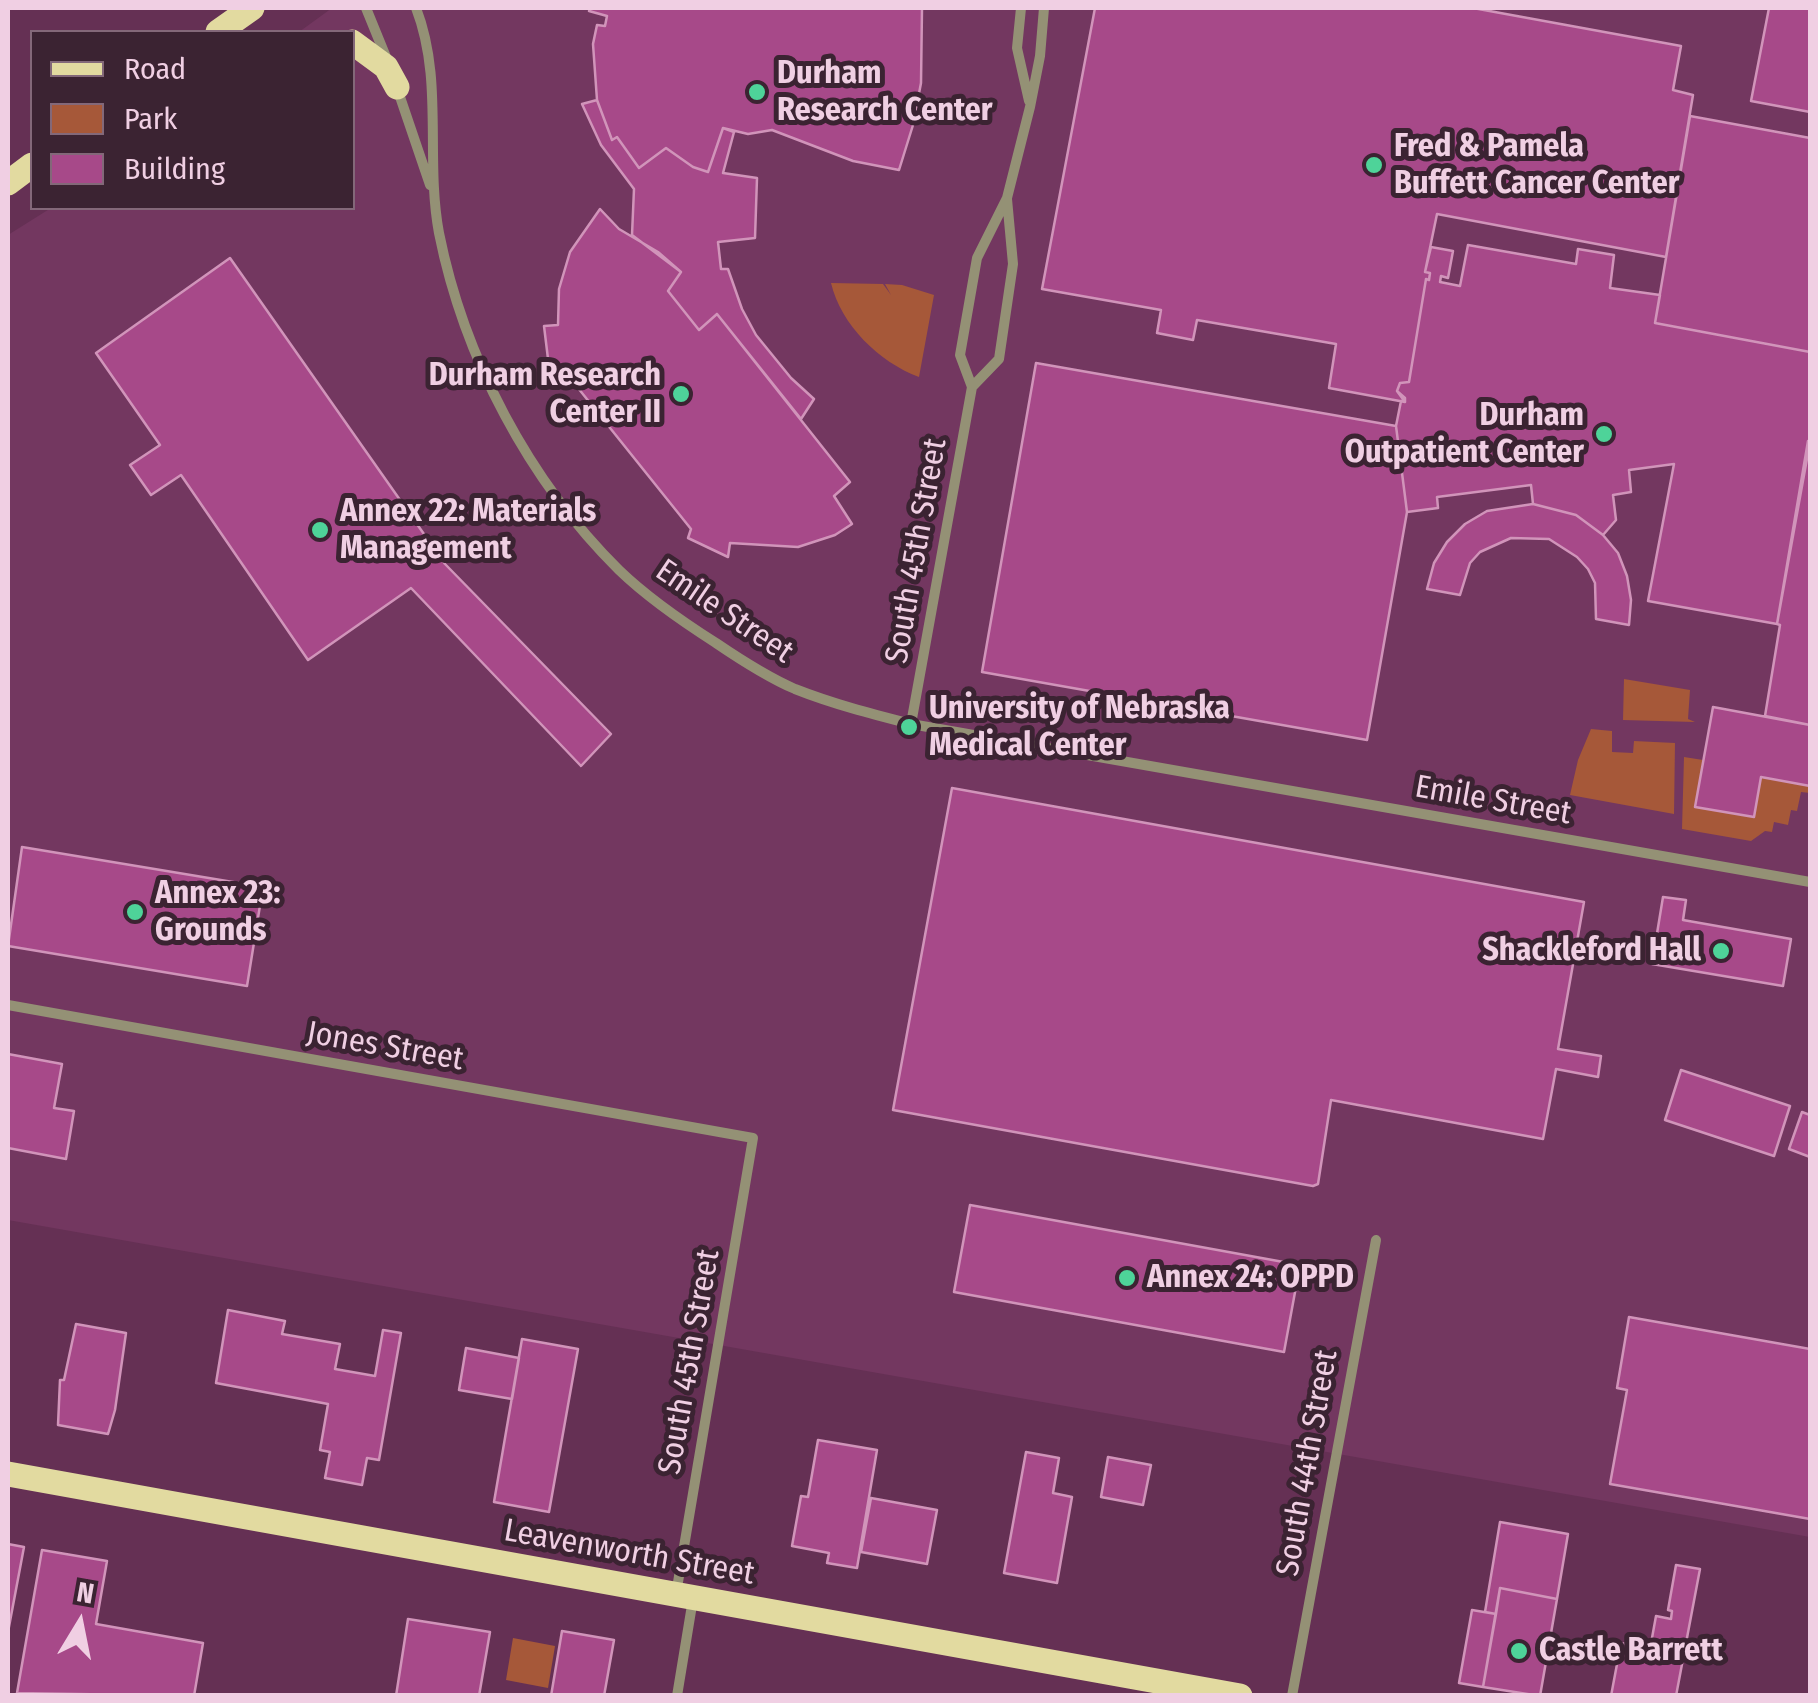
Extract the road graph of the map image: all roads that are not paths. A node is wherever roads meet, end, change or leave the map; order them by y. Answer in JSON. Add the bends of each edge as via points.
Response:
{"nodes":[{"id":1,"x":252,"y":8,"type":"edge"},
{"id":2,"x":366,"y":8,"type":"edge"},
{"id":3,"x":416,"y":8,"type":"edge"},
{"id":4,"x":1020,"y":8,"type":"edge"},
{"id":5,"x":1044,"y":8,"type":"edge"},
{"id":6,"x":221,"y":30,"type":"edge"},
{"id":7,"x":355,"y":44,"type":"edge"},
{"id":8,"x":397,"y":88,"type":"junction"},
{"id":9,"x":1030,"y":107,"type":"junction"},
{"id":10,"x":30,"y":166,"type":"edge"},
{"id":11,"x":8,"y":183,"type":"edge"},
{"id":12,"x":433,"y":196,"type":"junction"},
{"id":13,"x":1007,"y":198,"type":"junction"},
{"id":14,"x":972,"y":386,"type":"junction"},
{"id":15,"x":912,"y":724,"type":"junction"},
{"id":16,"x":1810,"y":882,"type":"edge"},
{"id":17,"x":8,"y":1005,"type":"edge"},
{"id":18,"x":753,"y":1138,"type":"joint"},
{"id":19,"x":1376,"y":1240,"type":"dead end"},
{"id":20,"x":8,"y":1474,"type":"edge"},
{"id":21,"x":685,"y":1596,"type":"junction"},
{"id":22,"x":1189,"y":1691,"type":"edge"},
{"id":23,"x":677,"y":1696,"type":"edge"},
{"id":24,"x":1240,"y":1696,"type":"edge"},
{"id":25,"x":1292,"y":1696,"type":"edge"}],
"edges":[{"from":1,"to":6,"type":"main road"},
{"from":2,"to":8,"type":"street","name":"Emile Street"},
{"from":3,"to":12,"type":"street","name":"Emile Street","via":[[426,32],[434,104]]},
{"from":4,"to":9,"type":"street","name":"South 45th Street","via":[[1017,48]]},
{"from":5,"to":9,"type":"street","name":"South 45th Street"},
{"from":7,"to":8,"type":"main road","via":[[376,56]]},
{"from":8,"to":12,"type":"street","name":"Emile Street"},
{"from":9,"to":13,"type":"street","name":"South 45th Street"},
{"from":10,"to":11,"type":"main road"},
{"from":12,"to":15,"type":"street","name":"Emile Street","via":[[458,306],[495,396],[588,538],[660,604],[744,662],[793,688]]},
{"from":13,"to":14,"type":"street","name":"South 45th Street","via":[[977,258],[960,355]]},
{"from":13,"to":14,"type":"street","name":"South 45th Street","via":[[1012,264],[998,359]]},
{"from":14,"to":15,"type":"street","name":"South 45th Street"},
{"from":15,"to":16,"type":"street","name":"Emile Street"},
{"from":17,"to":18,"type":"street","name":"Jones Street"},
{"from":18,"to":21,"type":"street","name":"South 45th Street"},
{"from":19,"to":25,"type":"street","name":"South 44th Street"},
{"from":20,"to":21,"type":"main road","name":"Leavenworth Street"},
{"from":21,"to":22,"type":"main road","name":"Leavenworth Street"},
{"from":21,"to":23,"type":"street","name":"South 45th Street"},
{"from":22,"to":24,"type":"main road","name":"Leavenworth Street"}]}
